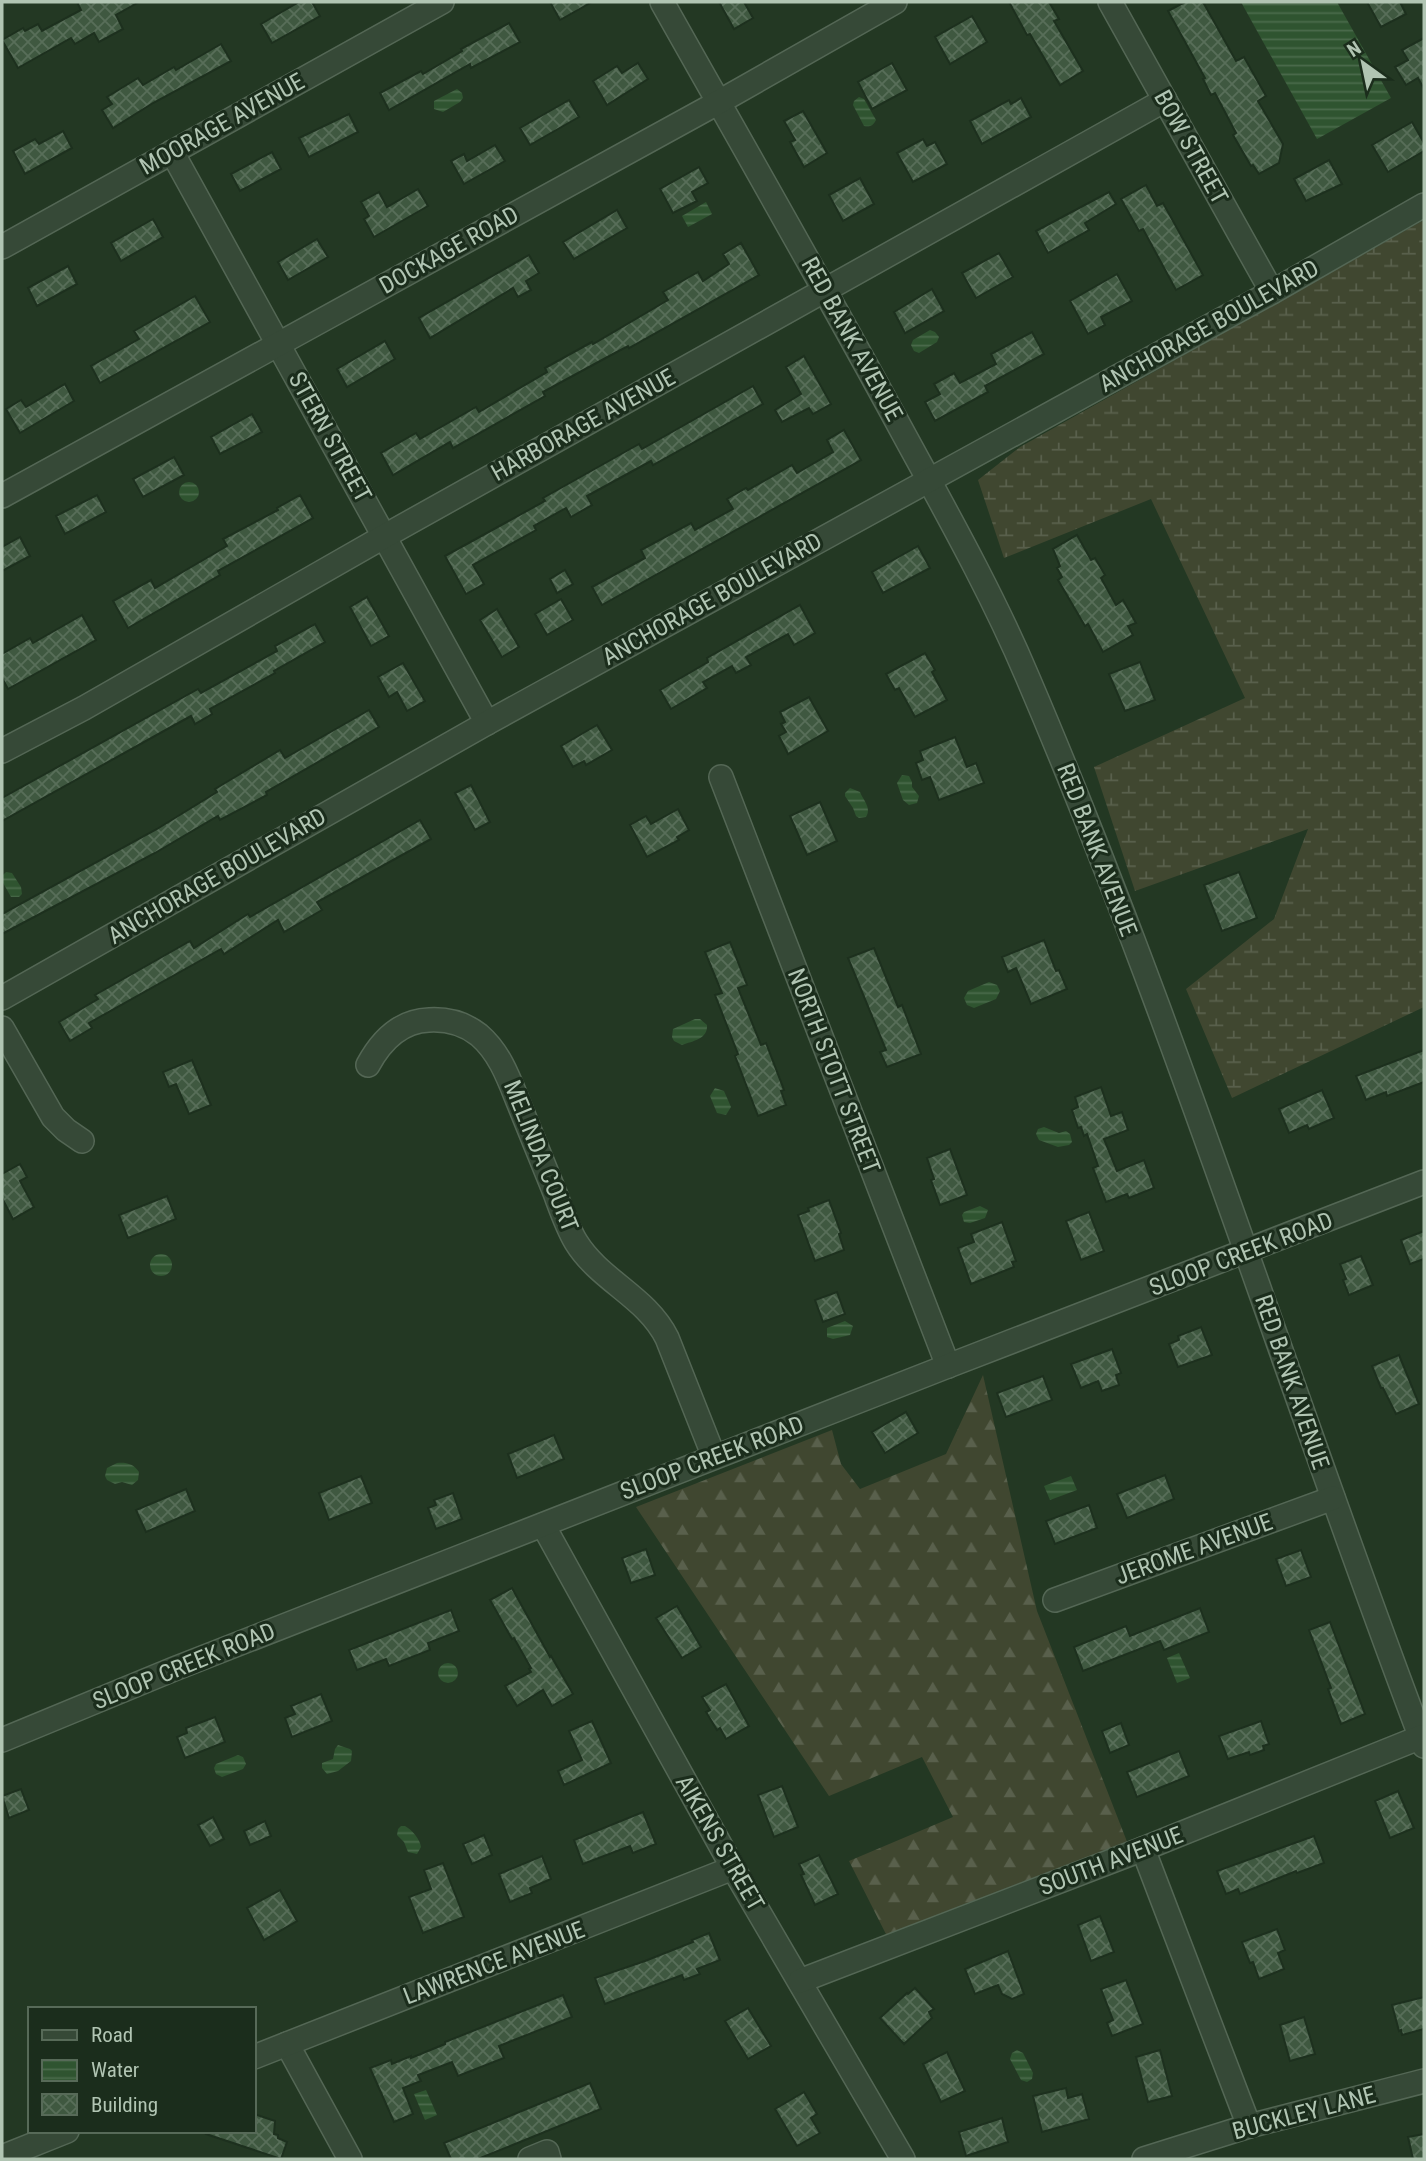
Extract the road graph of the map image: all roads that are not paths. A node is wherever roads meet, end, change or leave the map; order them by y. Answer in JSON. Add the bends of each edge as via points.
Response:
{"nodes":[{"id":1,"x":442,"y":2,"type":"edge"},
{"id":2,"x":662,"y":2,"type":"edge"},
{"id":3,"x":895,"y":2,"type":"edge"},
{"id":4,"x":1110,"y":2,"type":"edge"},
{"id":5,"x":1164,"y":100,"type":"junction"},
{"id":6,"x":719,"y":102,"type":"junction"},
{"id":7,"x":172,"y":152,"type":"junction"},
{"id":8,"x":1424,"y":205,"type":"edge"},
{"id":9,"x":2,"y":247,"type":"edge"},
{"id":10,"x":825,"y":289,"type":"junction"},
{"id":11,"x":1272,"y":292,"type":"junction"},
{"id":12,"x":277,"y":344,"type":"junction"},
{"id":13,"x":928,"y":480,"type":"junction"},
{"id":14,"x":2,"y":496,"type":"edge"},
{"id":15,"x":385,"y":536,"type":"junction"},
{"id":16,"x":487,"y":723,"type":"junction"},
{"id":17,"x":2,"y":751,"type":"edge"},
{"id":18,"x":721,"y":777,"type":"dead end"},
{"id":19,"x":2,"y":998,"type":"edge"},
{"id":20,"x":2,"y":1028,"type":"edge"},
{"id":21,"x":368,"y":1065,"type":"dead end"},
{"id":22,"x":82,"y":1140,"type":"dead end"},
{"id":23,"x":1424,"y":1182,"type":"edge"},
{"id":24,"x":1246,"y":1252,"type":"junction"},
{"id":25,"x":948,"y":1366,"type":"junction"},
{"id":26,"x":714,"y":1457,"type":"junction"},
{"id":27,"x":1333,"y":1499,"type":"junction"},
{"id":28,"x":543,"y":1525,"type":"junction"},
{"id":29,"x":1055,"y":1600,"type":"dead end"},
{"id":30,"x":2,"y":1740,"type":"edge"},
{"id":31,"x":1423,"y":1742,"type":"edge"},
{"id":32,"x":1143,"y":1849,"type":"junction"},
{"id":33,"x":733,"y":1868,"type":"junction"},
{"id":34,"x":800,"y":1981,"type":"junction"},
{"id":35,"x":287,"y":2044,"type":"junction"},
{"id":36,"x":256,"y":2056,"type":"edge"},
{"id":37,"x":1424,"y":2081,"type":"edge"},
{"id":38,"x":1248,"y":2126,"type":"junction"},
{"id":39,"x":63,"y":2133,"type":"edge"},
{"id":40,"x":2,"y":2157,"type":"edge"},
{"id":41,"x":349,"y":2159,"type":"edge"},
{"id":42,"x":530,"y":2159,"type":"edge"},
{"id":43,"x":549,"y":2159,"type":"edge"},
{"id":44,"x":903,"y":2159,"type":"edge"},
{"id":45,"x":1144,"y":2159,"type":"edge"}],
"edges":[{"from":1,"to":7,"type":"street","name":"MOORAGE AVENUE"},
{"from":2,"to":6,"type":"street","name":"RED BANK AVENUE"},
{"from":3,"to":6,"type":"street","name":"DOCKAGE ROAD"},
{"from":4,"to":5,"type":"street","name":"BOW STREET"},
{"from":5,"to":10,"type":"street","name":"HARBORAGE AVENUE"},
{"from":5,"to":11,"type":"street","name":"BOW STREET"},
{"from":6,"to":10,"type":"street","name":"RED BANK AVENUE"},
{"from":6,"to":12,"type":"street","name":"DOCKAGE ROAD"},
{"from":7,"to":9,"type":"street","name":"MOORAGE AVENUE"},
{"from":7,"to":12,"type":"street","name":"STERN STREET"},
{"from":8,"to":11,"type":"street","name":"ANCHORAGE BOULEVARD"},
{"from":10,"to":13,"type":"street","name":"RED BANK AVENUE"},
{"from":10,"to":15,"type":"street","name":"HARBORAGE AVENUE"},
{"from":11,"to":13,"type":"street","name":"ANCHORAGE BOULEVARD"},
{"from":12,"to":14,"type":"street","name":"DOCKAGE ROAD"},
{"from":12,"to":15,"type":"street","name":"STERN STREET"},
{"from":13,"to":16,"type":"street","name":"ANCHORAGE BOULEVARD"},
{"from":13,"to":24,"type":"street","name":"RED BANK AVENUE","via":[[995,604],[1027,676],[1155,999]]},
{"from":15,"to":16,"type":"street","name":"STERN STREET"},
{"from":15,"to":17,"type":"street","name":"HARBORAGE AVENUE"},
{"from":16,"to":19,"type":"street","name":"ANCHORAGE BOULEVARD"},
{"from":18,"to":25,"type":"street","name":"NORTH STOTT STREET"},
{"from":20,"to":22,"type":"street","via":[[53,1117]]},
{"from":21,"to":26,"type":"street","name":"MELINDA COURT","via":[[384,1040],[423,1020],[465,1026],[488,1045],[506,1072],[575,1241],[595,1266],[657,1321]]},
{"from":23,"to":24,"type":"street","name":"SLOOP CREEK ROAD"},
{"from":24,"to":25,"type":"street","name":"SLOOP CREEK ROAD"},
{"from":24,"to":27,"type":"street","name":"RED BANK AVENUE"},
{"from":25,"to":26,"type":"street","name":"SLOOP CREEK ROAD"},
{"from":26,"to":28,"type":"street","name":"SLOOP CREEK ROAD"},
{"from":27,"to":29,"type":"street","name":"JEROME AVENUE"},
{"from":27,"to":31,"type":"street","name":"RED BANK AVENUE"},
{"from":28,"to":30,"type":"street","name":"SLOOP CREEK ROAD"},
{"from":28,"to":33,"type":"street","name":"AIKENS STREET"},
{"from":31,"to":32,"type":"street","name":"SOUTH AVENUE"},
{"from":32,"to":34,"type":"street","name":"SOUTH AVENUE"},
{"from":32,"to":38,"type":"street"},
{"from":33,"to":34,"type":"street","name":"AIKENS STREET"},
{"from":33,"to":35,"type":"street","name":"LAWRENCE AVENUE"},
{"from":34,"to":44,"type":"street","name":"AIKENS STREET"},
{"from":35,"to":36,"type":"street","name":"LAWRENCE AVENUE"},
{"from":35,"to":41,"type":"street"},
{"from":37,"to":38,"type":"street","name":"BUCKLEY LANE"},
{"from":38,"to":45,"type":"street","name":"BUCKLEY LANE"},
{"from":39,"to":40,"type":"street"},
{"from":42,"to":43,"type":"street","via":[[547,2152]]}]}
